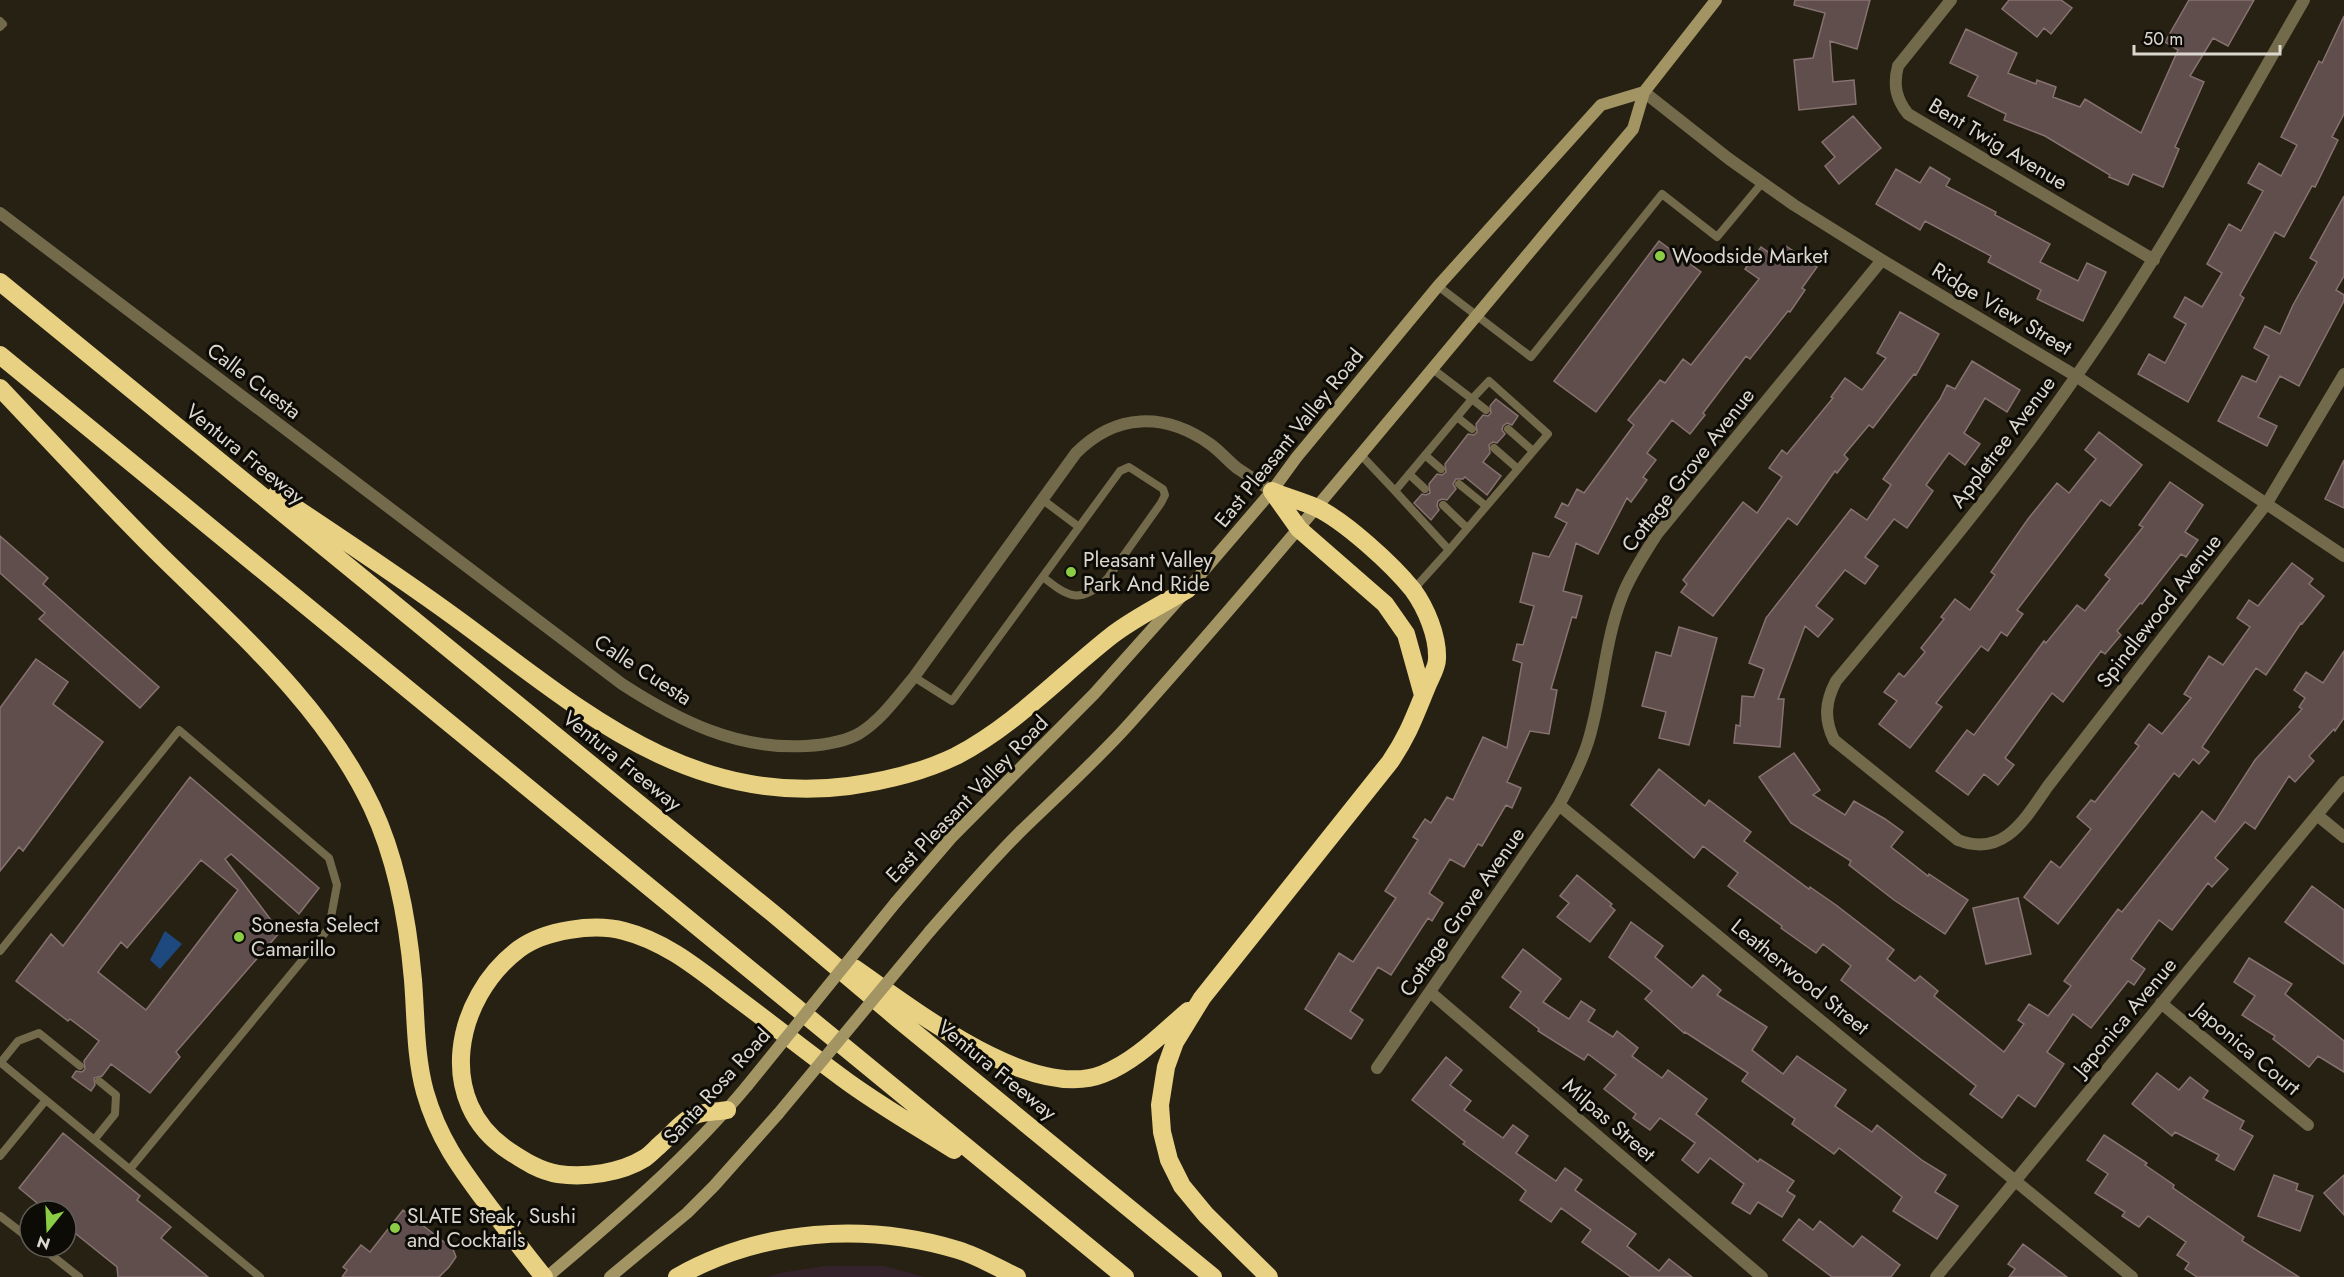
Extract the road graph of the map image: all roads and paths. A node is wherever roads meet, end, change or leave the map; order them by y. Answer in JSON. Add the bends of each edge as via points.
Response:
{"nodes":[{"id":1,"x":1716,"y":0,"type":"edge"},
{"id":2,"x":1951,"y":0,"type":"edge"},
{"id":3,"x":2304,"y":0,"type":"edge"},
{"id":4,"x":0,"y":21,"type":"edge"},
{"id":5,"x":0,"y":27,"type":"edge"},
{"id":6,"x":1644,"y":92,"type":"junction"},
{"id":7,"x":1762,"y":183,"type":"junction"},
{"id":8,"x":0,"y":213,"type":"edge"},
{"id":9,"x":1882,"y":260,"type":"junction"},
{"id":10,"x":2154,"y":260,"type":"junction"},
{"id":11,"x":0,"y":282,"type":"edge"},
{"id":12,"x":1438,"y":286,"type":"junction"},
{"id":13,"x":1475,"y":315,"type":"junction"},
{"id":14,"x":0,"y":355,"type":"edge"},
{"id":15,"x":1434,"y":370,"type":"junction"},
{"id":16,"x":2344,"y":374,"type":"edge"},
{"id":17,"x":2076,"y":376,"type":"junction"},
{"id":18,"x":0,"y":388,"type":"edge"},
{"id":19,"x":1472,"y":399,"type":"junction"},
{"id":20,"x":1486,"y":410,"type":"dead end"},
{"id":21,"x":1457,"y":417,"type":"junction"},
{"id":22,"x":1472,"y":429,"type":"dead end"},
{"id":23,"x":1508,"y":429,"type":"dead end"},
{"id":24,"x":193,"y":440,"type":"junction"},
{"id":25,"x":1494,"y":448,"type":"dead end"},
{"id":26,"x":1533,"y":451,"type":"junction"},
{"id":27,"x":1425,"y":455,"type":"junction"},
{"id":28,"x":1362,"y":456,"type":"junction"},
{"id":29,"x":1518,"y":468,"type":"junction"},
{"id":30,"x":1441,"y":469,"type":"dead end"},
{"id":31,"x":1409,"y":474,"type":"junction"},
{"id":32,"x":1459,"y":484,"type":"dead end"},
{"id":33,"x":1425,"y":489,"type":"dead end"},
{"id":34,"x":1272,"y":491,"type":"junction"},
{"id":35,"x":1395,"y":491,"type":"junction"},
{"id":36,"x":1043,"y":500,"type":"junction"},
{"id":37,"x":2267,"y":503,"type":"junction"},
{"id":38,"x":1443,"y":505,"type":"dead end"},
{"id":39,"x":1486,"y":506,"type":"junction"},
{"id":40,"x":1317,"y":508,"type":"junction"},
{"id":41,"x":1079,"y":526,"type":"junction"},
{"id":42,"x":1467,"y":528,"type":"junction"},
{"id":43,"x":1299,"y":529,"type":"junction"},
{"id":44,"x":1449,"y":550,"type":"junction"},
{"id":45,"x":2344,"y":556,"type":"edge"},
{"id":46,"x":1042,"y":577,"type":"junction"},
{"id":47,"x":1188,"y":589,"type":"junction"},
{"id":48,"x":1413,"y":591,"type":"junction"},
{"id":49,"x":914,"y":677,"type":"junction"},
{"id":50,"x":1424,"y":695,"type":"junction"},
{"id":51,"x":2344,"y":782,"type":"edge"},
{"id":52,"x":1559,"y":805,"type":"junction"},
{"id":53,"x":2317,"y":815,"type":"junction"},
{"id":54,"x":2344,"y":837,"type":"edge"},
{"id":55,"x":1980,"y":846,"type":"joint"},
{"id":56,"x":896,"y":902,"type":"joint"},
{"id":57,"x":775,"y":915,"type":"junction"},
{"id":58,"x":0,"y":951,"type":"edge"},
{"id":59,"x":1430,"y":992,"type":"junction"},
{"id":60,"x":1202,"y":998,"type":"junction"},
{"id":61,"x":2161,"y":1003,"type":"junction"},
{"id":62,"x":0,"y":1062,"type":"edge"},
{"id":63,"x":80,"y":1066,"type":"dead end"},
{"id":64,"x":1377,"y":1068,"type":"dead end"},
{"id":65,"x":99,"y":1081,"type":"dead end"},
{"id":66,"x":46,"y":1100,"type":"junction"},
{"id":67,"x":727,"y":1110,"type":"junction"},
{"id":68,"x":2308,"y":1125,"type":"dead end"},
{"id":69,"x":94,"y":1140,"type":"junction"},
{"id":70,"x":0,"y":1156,"type":"edge"},
{"id":71,"x":130,"y":1169,"type":"junction"},
{"id":72,"x":2015,"y":1180,"type":"junction"},
{"id":73,"x":1028,"y":1199,"type":"junction"},
{"id":74,"x":0,"y":1216,"type":"edge"},
{"id":75,"x":18,"y":1230,"type":"edge"},
{"id":76,"x":56,"y":1259,"type":"edge"},
{"id":77,"x":79,"y":1277,"type":"edge"},
{"id":78,"x":260,"y":1277,"type":"edge"},
{"id":79,"x":546,"y":1277,"type":"edge"},
{"id":80,"x":610,"y":1277,"type":"edge"},
{"id":81,"x":677,"y":1277,"type":"edge"},
{"id":82,"x":1017,"y":1277,"type":"edge"},
{"id":83,"x":1125,"y":1277,"type":"edge"},
{"id":84,"x":1213,"y":1277,"type":"edge"},
{"id":85,"x":1269,"y":1277,"type":"edge"},
{"id":86,"x":1762,"y":1277,"type":"edge"},
{"id":87,"x":1936,"y":1277,"type":"edge"},
{"id":88,"x":2132,"y":1277,"type":"edge"}],
"edges":[{"from":1,"to":6,"type":"main road"},
{"from":2,"to":10,"type":"street","name":"Bent Twig Avenue","via":[[1898,66],[1895,79],[1900,104],[1908,114]]},
{"from":3,"to":10,"type":"street","name":"Appletree Avenue"},
{"from":4,"to":5,"type":"lane"},
{"from":6,"to":7,"type":"street","name":"Ridge View Street"},
{"from":6,"to":12,"type":"main road","name":"East Pleasant Valley Road","via":[[1601,105]]},
{"from":6,"to":13,"type":"main road","via":[[1633,129]]},
{"from":7,"to":9,"type":"street","name":"Ridge View Street"},
{"from":7,"to":13,"type":"lane","via":[[1717,237],[1662,194],[1531,357]]},
{"from":8,"to":49,"type":"street","name":"Calle Cuesta","via":[[593,662],[661,709],[738,741],[783,747],[824,745],[859,733],[889,708]]},
{"from":9,"to":17,"type":"street","name":"Ridge View Street"},
{"from":9,"to":52,"type":"street","name":"Cottage Grove Avenue","via":[[1658,534],[1636,567],[1614,620],[1588,743]]},
{"from":10,"to":17,"type":"street","name":"Appletree Avenue"},
{"from":11,"to":24,"type":"highway","name":"Ventura Freeway"},
{"from":12,"to":13,"type":"lane"},
{"from":12,"to":34,"type":"main road","name":"East Pleasant Valley Road"},
{"from":13,"to":15,"type":"main road"},
{"from":14,"to":73,"type":"highway"},
{"from":15,"to":19,"type":"lane"},
{"from":15,"to":28,"type":"main road"},
{"from":16,"to":37,"type":"street","name":"Spindlewood Avenue"},
{"from":17,"to":37,"type":"street","name":"Ridge View Street"},
{"from":17,"to":55,"type":"street","name":"Appletree Avenue","via":[[1939,559],[1836,681],[1828,696],[1828,728],[1839,745],[1958,840]]},
{"from":18,"to":79,"type":"highway","via":[[292,688],[353,770],[373,809],[399,886],[424,1090],[435,1122],[450,1153]]},
{"from":19,"to":20,"type":"lane"},
{"from":19,"to":21,"type":"lane"},
{"from":19,"to":26,"type":"lane","via":[[1489,381],[1548,434]]},
{"from":21,"to":22,"type":"lane"},
{"from":21,"to":27,"type":"lane"},
{"from":23,"to":26,"type":"lane"},
{"from":24,"to":47,"type":"highway","via":[[394,573],[623,737],[671,761],[754,785],[833,788],[911,773],[954,757],[997,732],[1113,634]]},
{"from":24,"to":57,"type":"highway","name":"Ventura Freeway"},
{"from":25,"to":29,"type":"lane"},
{"from":26,"to":29,"type":"lane"},
{"from":27,"to":30,"type":"lane"},
{"from":27,"to":31,"type":"lane"},
{"from":28,"to":35,"type":"lane"},
{"from":28,"to":40,"type":"main road"},
{"from":29,"to":39,"type":"lane"},
{"from":31,"to":33,"type":"lane"},
{"from":31,"to":35,"type":"lane"},
{"from":32,"to":39,"type":"lane"},
{"from":34,"to":36,"type":"street","name":"Calle Cuesta","via":[[1200,438],[1160,421],[1136,421],[1091,438]]},
{"from":34,"to":40,"type":"highway"},
{"from":34,"to":43,"type":"highway"},
{"from":34,"to":47,"type":"main road","name":"East Pleasant Valley Road"},
{"from":35,"to":44,"type":"lane"},
{"from":36,"to":41,"type":"lane"},
{"from":36,"to":49,"type":"street","name":"Calle Cuesta"},
{"from":37,"to":45,"type":"street","name":"Ridge View Street"},
{"from":37,"to":55,"type":"street","name":"Spindlewood Avenue","via":[[2026,818],[2001,840]]},
{"from":38,"to":42,"type":"lane"},
{"from":39,"to":42,"type":"lane"},
{"from":40,"to":43,"type":"main road"},
{"from":40,"to":48,"type":"highway","via":[[1372,550]]},
{"from":41,"to":46,"type":"lane"},
{"from":41,"to":46,"type":"lane","via":[[1123,468],[1135,470],[1165,492],[1107,579],[1095,589],[1067,595]]},
{"from":42,"to":44,"type":"lane"},
{"from":43,"to":50,"type":"highway","via":[[1385,604],[1406,634]]},
{"from":43,"to":80,"type":"main road","bridge":true,"via":[[1128,725],[1018,834],[930,931],[714,1186]]},
{"from":44,"to":48,"type":"lane"},
{"from":46,"to":49,"type":"lane","via":[[952,701]]},
{"from":47,"to":56,"type":"main road","name":"East Pleasant Valley Road","via":[[1094,694],[958,831]]},
{"from":48,"to":50,"type":"highway","via":[[1434,634],[1437,660]]},
{"from":50,"to":60,"type":"highway","via":[[1405,740],[1390,762]]},
{"from":51,"to":53,"type":"street","name":"Japonica Avenue"},
{"from":52,"to":59,"type":"street","name":"Cottage Grove Avenue"},
{"from":52,"to":72,"type":"street","name":"Leatherwood Street"},
{"from":53,"to":54,"type":"street"},
{"from":53,"to":61,"type":"street","name":"Japonica Avenue"},
{"from":56,"to":67,"type":"main road","name":"Santa Rosa Road","bridge":true},
{"from":57,"to":60,"type":"highway","via":[[958,1037],[1014,1068],[1041,1076],[1083,1078],[1117,1068]]},
{"from":57,"to":84,"type":"highway","name":"Ventura Freeway"},
{"from":58,"to":71,"type":"lane","via":[[179,730],[329,858],[337,885],[329,928]]},
{"from":59,"to":64,"type":"street","name":"Cottage Grove Avenue"},
{"from":59,"to":86,"type":"street","name":"Milpas Street"},
{"from":60,"to":85,"type":"highway","via":[[1175,1042],[1166,1067],[1160,1105],[1162,1132],[1169,1160],[1182,1186]]},
{"from":61,"to":68,"type":"street","name":"Japonica Court"},
{"from":61,"to":72,"type":"street","name":"Japonica Avenue"},
{"from":62,"to":63,"type":"lane","via":[[18,1041],[39,1033]]},
{"from":62,"to":66,"type":"lane"},
{"from":65,"to":69,"type":"lane","via":[[116,1095],[115,1114]]},
{"from":66,"to":69,"type":"lane"},
{"from":66,"to":70,"type":"lane"},
{"from":67,"to":73,"type":"highway","via":[[692,1116],[645,1158],[625,1167],[582,1176],[556,1174],[527,1163],[494,1142],[474,1116],[463,1087],[460,1056],[473,1004],[497,969],[521,948],[546,937],[574,929],[600,928],[643,937],[666,947],[845,1080]]},
{"from":67,"to":79,"type":"main road","name":"Santa Rosa Road","via":[[656,1181]]},
{"from":69,"to":71,"type":"lane"},
{"from":71,"to":78,"type":"lane"},
{"from":72,"to":87,"type":"street","name":"Japonica Avenue"},
{"from":72,"to":88,"type":"street","name":"Leatherwood Street"},
{"from":73,"to":83,"type":"highway"},
{"from":74,"to":75,"type":"lane"},
{"from":76,"to":77,"type":"lane"},
{"from":81,"to":82,"type":"highway","via":[[748,1247],[802,1235],[863,1233],[960,1251]]}]}
